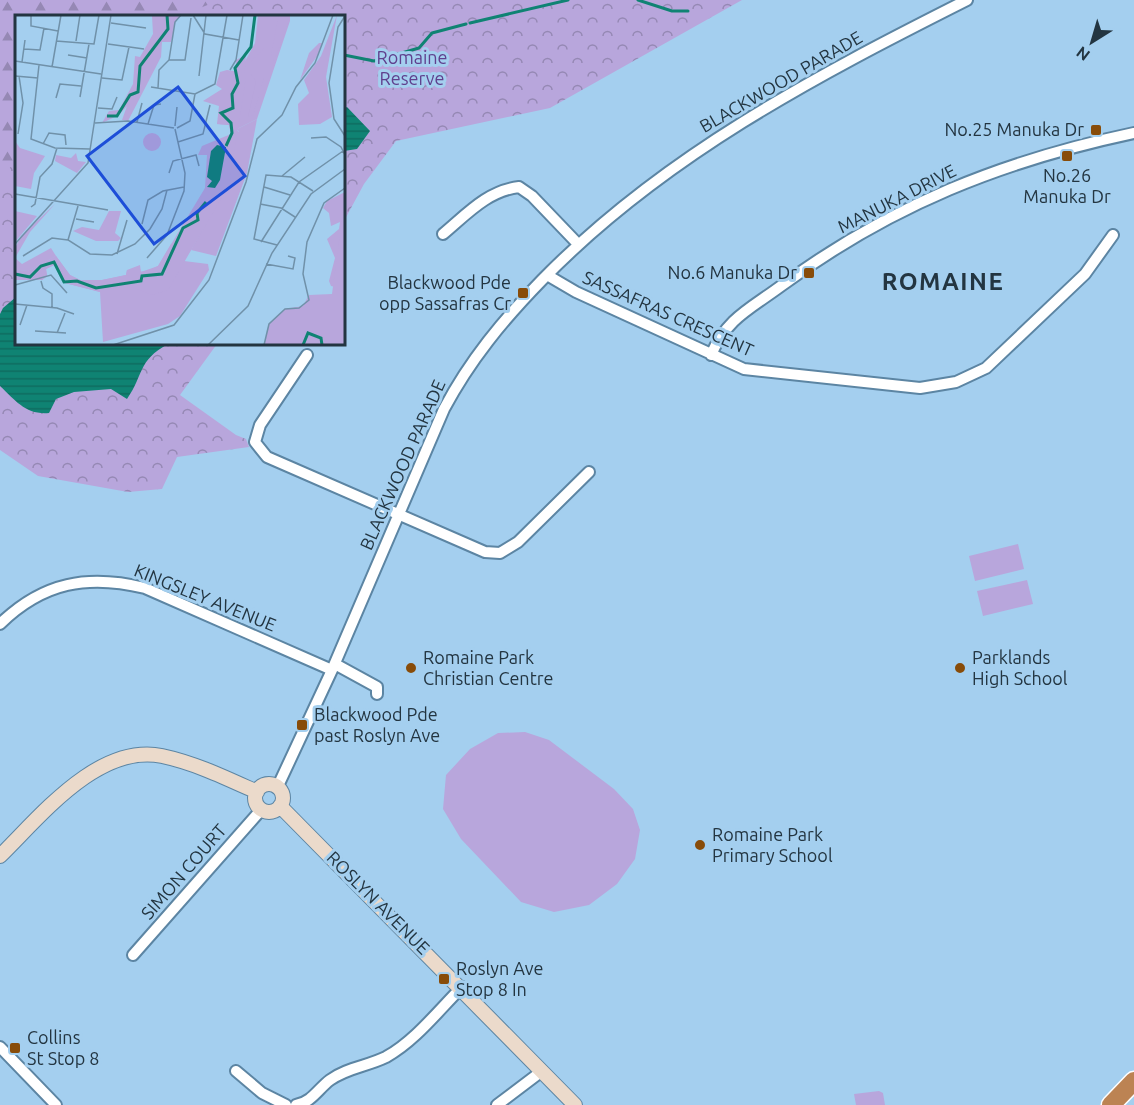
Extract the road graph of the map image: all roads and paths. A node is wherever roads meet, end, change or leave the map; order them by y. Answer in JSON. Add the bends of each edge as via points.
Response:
{"nodes":[{"id":1,"x":967,"y":0,"type":"edge"},
{"id":2,"x":1134,"y":133,"type":"edge"},
{"id":3,"x":443,"y":234,"type":"dead end"},
{"id":4,"x":1113,"y":235,"type":"dead end"},
{"id":5,"x":578,"y":244,"type":"junction"},
{"id":6,"x":547,"y":275,"type":"junction"},
{"id":7,"x":307,"y":355,"type":"dead end"},
{"id":8,"x":711,"y":355,"type":"junction"},
{"id":9,"x":589,"y":472,"type":"dead end"},
{"id":10,"x":398,"y":515,"type":"junction"},
{"id":11,"x":0,"y":624,"type":"edge"},
{"id":12,"x":334,"y":667,"type":"junction"},
{"id":13,"x":376,"y":694,"type":"dead end"},
{"id":14,"x":277,"y":788,"type":"junction"},
{"id":15,"x":257,"y":792,"type":"junction"},
{"id":16,"x":280,"y":806,"type":"junction"},
{"id":17,"x":261,"y":810,"type":"junction"},
{"id":18,"x":0,"y":856,"type":"edge"},
{"id":19,"x":133,"y":955,"type":"dead end"},
{"id":20,"x":462,"y":987,"type":"junction"},
{"id":21,"x":0,"y":1047,"type":"edge"},
{"id":22,"x":236,"y":1071,"type":"dead end"},
{"id":23,"x":542,"y":1071,"type":"junction"},
{"id":24,"x":1134,"y":1082,"type":"edge"},
{"id":25,"x":56,"y":1105,"type":"edge"},
{"id":26,"x":286,"y":1105,"type":"edge"},
{"id":27,"x":296,"y":1105,"type":"edge"},
{"id":28,"x":497,"y":1105,"type":"edge"},
{"id":29,"x":575,"y":1105,"type":"edge"},
{"id":30,"x":1111,"y":1105,"type":"edge"}],
"edges":[{"from":1,"to":5,"type":"street","name":"BLACKWOOD PARADE","via":[[767,105],[676,165]]},
{"from":2,"to":8,"type":"street","name":"MANUKA DRIVE","via":[[1072,146],[984,174],[865,230],[727,326]]},
{"from":3,"to":5,"type":"street","via":[[482,201],[502,189],[519,187]]},
{"from":4,"to":8,"type":"street","name":"SASSAFRAS CRESCENT","via":[[1085,274],[1048,310],[986,368],[956,382],[920,388],[785,375],[744,369]]},
{"from":5,"to":6,"type":"street","name":"BLACKWOOD PARADE"},
{"from":6,"to":8,"type":"street","name":"SASSAFRAS CRESCENT"},
{"from":6,"to":10,"type":"street","name":"BLACKWOOD PARADE","via":[[492,335],[462,375]]},
{"from":7,"to":10,"type":"street","via":[[260,425],[255,442],[267,457]]},
{"from":9,"to":10,"type":"street","via":[[518,542],[500,553],[484,552]]},
{"from":10,"to":12,"type":"street","name":"BLACKWOOD PARADE"},
{"from":11,"to":12,"type":"street","name":"KINGSLEY AVENUE","via":[[43,592],[85,581],[115,581],[145,588]]},
{"from":12,"to":13,"type":"street","name":"KINGSLEY AVENUE","via":[[372,682],[377,687]]},
{"from":12,"to":14,"type":"street","name":"BLACKWOOD PARADE"},
{"from":14,"to":15,"type":"street","via":[[268,785]]},
{"from":14,"to":16,"type":"street","via":[[282,798]]},
{"from":15,"to":17,"type":"street","via":[[256,804]]},
{"from":15,"to":18,"type":"street","via":[[192,765],[159,756],[129,757],[80,779]]},
{"from":16,"to":17,"type":"street","via":[[274,811]]},
{"from":16,"to":20,"type":"street","name":"ROSLYN AVENUE"},
{"from":17,"to":19,"type":"street","name":"SIMON COURT"},
{"from":20,"to":23,"type":"street","name":"ROSLYN AVENUE"},
{"from":20,"to":27,"type":"street","via":[[406,1044],[385,1057],[345,1072],[329,1081],[313,1098]]},
{"from":21,"to":25,"type":"street"},
{"from":22,"to":26,"type":"street","via":[[262,1093]]},
{"from":23,"to":28,"type":"street"},
{"from":23,"to":29,"type":"street","name":"ROSLYN AVENUE"},
{"from":24,"to":30,"type":"highway"}]}
